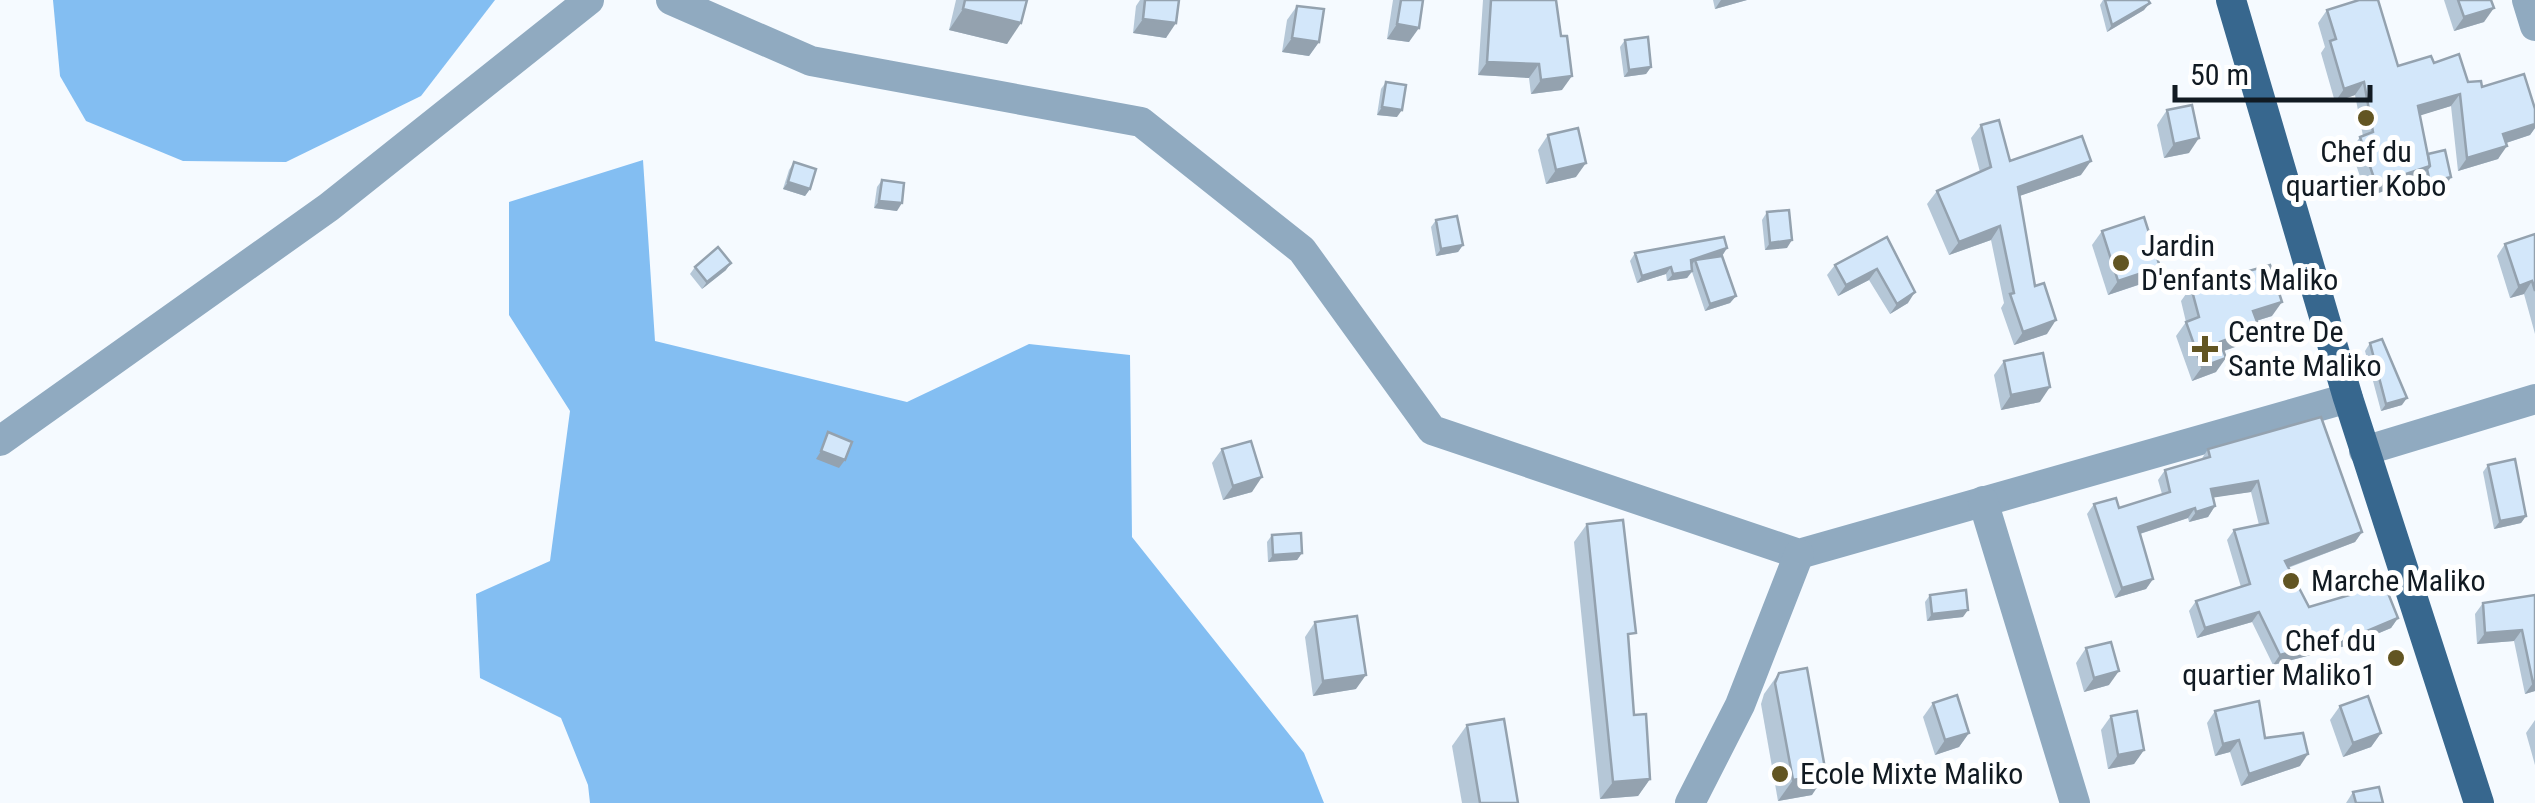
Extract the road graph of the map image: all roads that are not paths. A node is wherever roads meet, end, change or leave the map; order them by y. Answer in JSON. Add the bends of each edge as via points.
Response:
{"nodes":[{"id":1,"x":589,"y":0,"type":"edge"},
{"id":2,"x":671,"y":0,"type":"edge"},
{"id":3,"x":2231,"y":0,"type":"edge"},
{"id":4,"x":2526,"y":0,"type":"edge"},
{"id":5,"x":2535,"y":26,"type":"edge"},
{"id":6,"x":2348,"y":398,"type":"junction"},
{"id":7,"x":2535,"y":400,"type":"edge"},
{"id":8,"x":0,"y":441,"type":"edge"},
{"id":9,"x":2364,"y":451,"type":"junction"},
{"id":10,"x":1982,"y":501,"type":"junction"},
{"id":11,"x":1800,"y":554,"type":"junction"},
{"id":12,"x":1690,"y":803,"type":"edge"},
{"id":13,"x":2075,"y":803,"type":"edge"},
{"id":14,"x":2479,"y":803,"type":"edge"}],
"edges":[{"from":1,"to":8,"type":"street","via":[[329,206]]},
{"from":2,"to":11,"type":"street","via":[[812,61],[1140,122],[1302,250],[1432,430]]},
{"from":3,"to":6,"type":"main road"},
{"from":4,"to":5,"type":"street"},
{"from":6,"to":9,"type":"main road"},
{"from":6,"to":10,"type":"street"},
{"from":7,"to":9,"type":"street"},
{"from":9,"to":14,"type":"main road"},
{"from":10,"to":11,"type":"street"},
{"from":10,"to":13,"type":"street"},
{"from":11,"to":12,"type":"street","via":[[1740,706]]}]}
